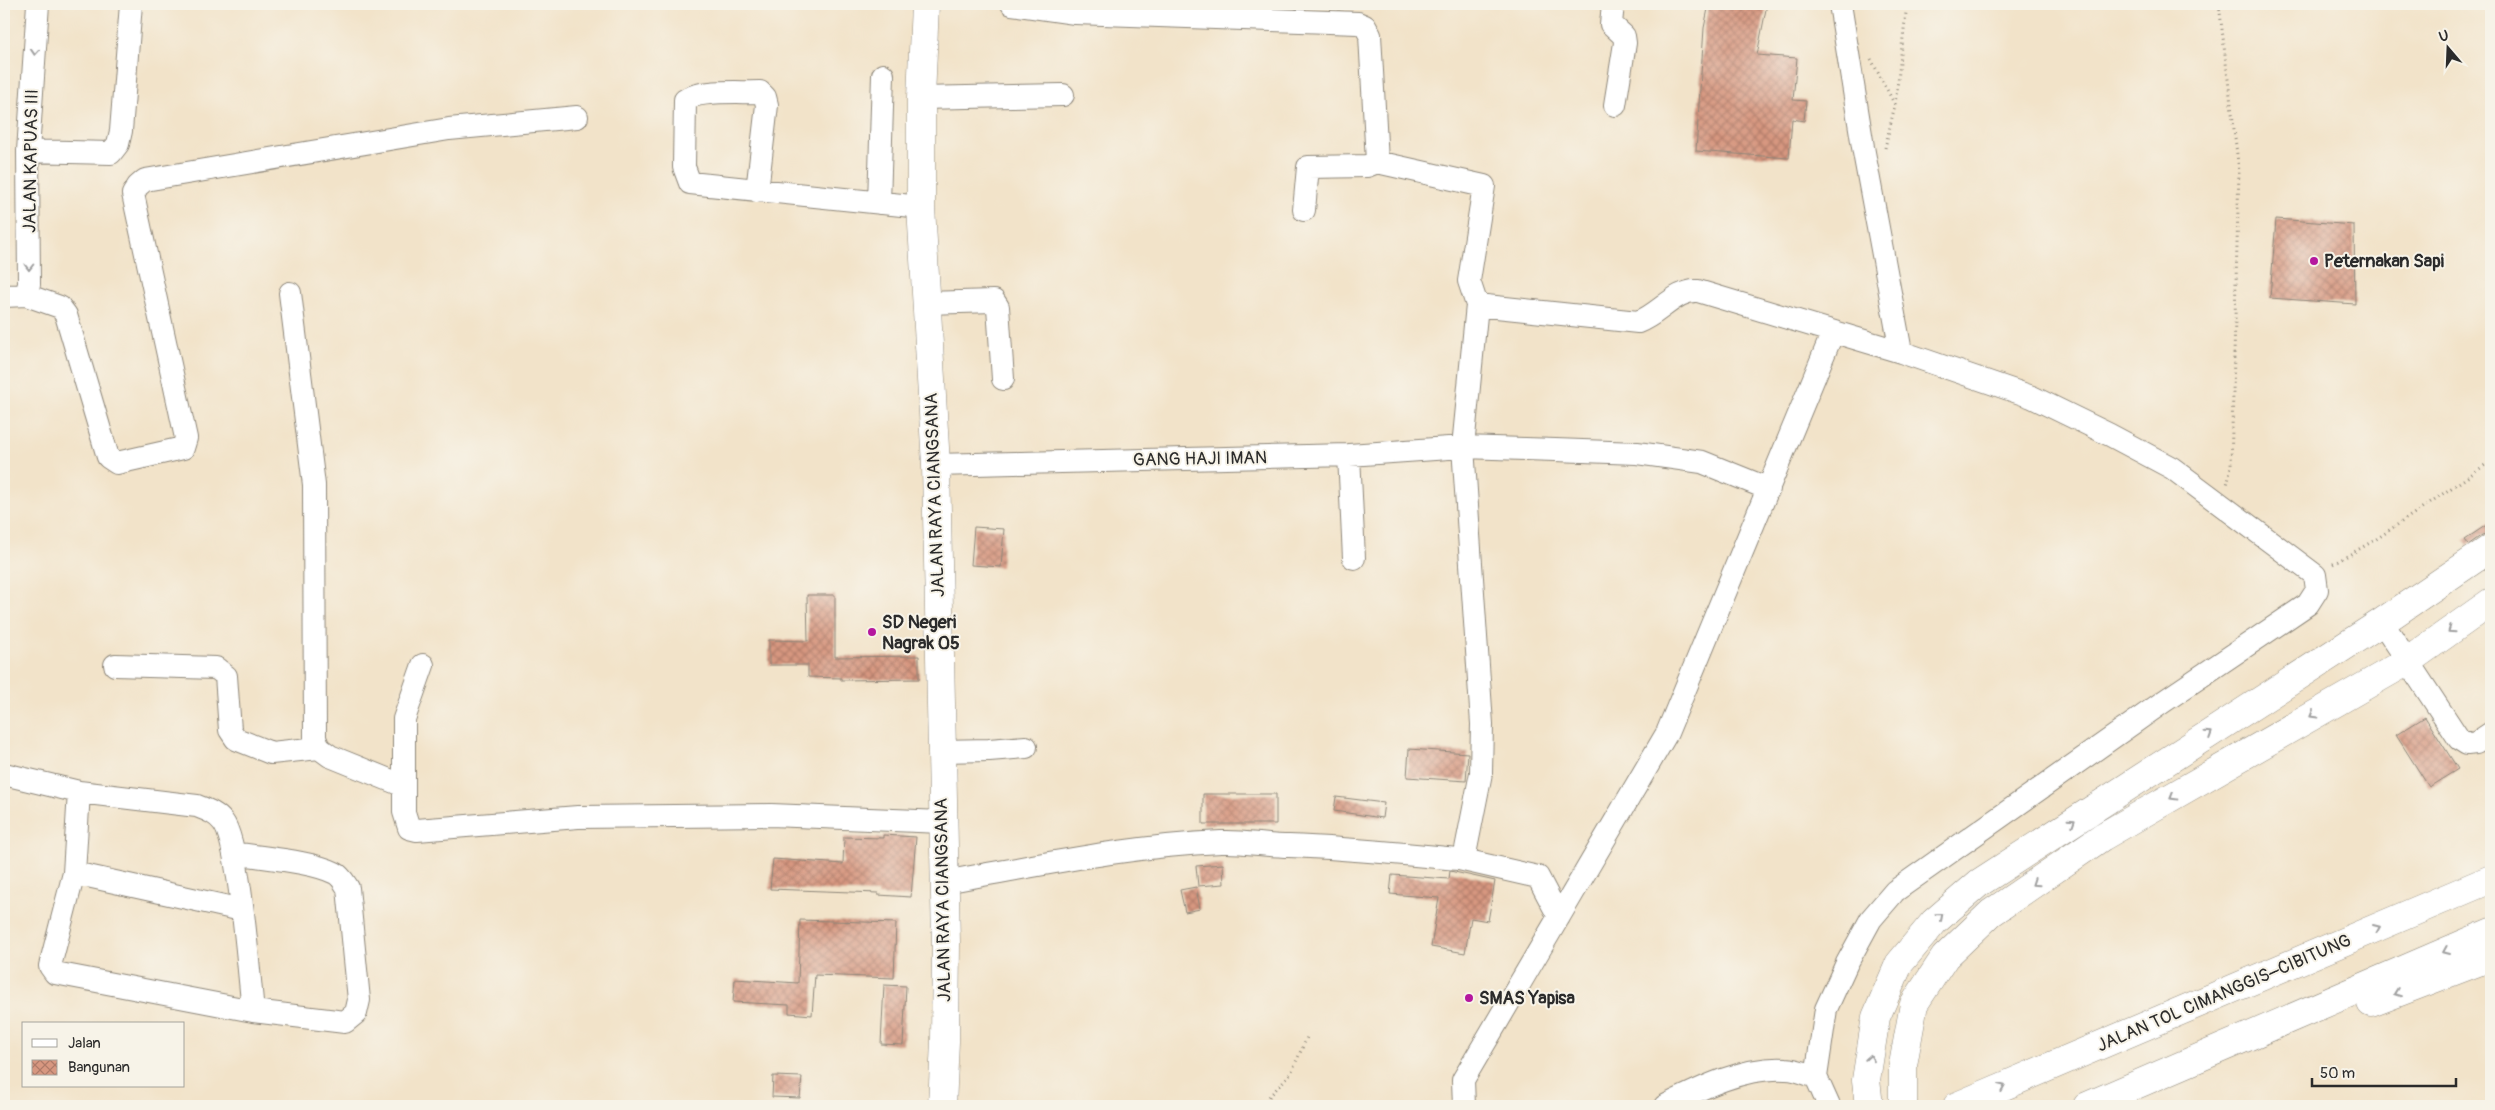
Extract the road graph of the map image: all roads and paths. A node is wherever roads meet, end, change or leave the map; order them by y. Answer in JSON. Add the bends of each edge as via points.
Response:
{"nodes":[{"id":1,"x":38,"y":4,"type":"edge"},
{"id":2,"x":131,"y":4,"type":"edge"},
{"id":3,"x":925,"y":4,"type":"edge"},
{"id":4,"x":1012,"y":4,"type":"edge"},
{"id":5,"x":1613,"y":4,"type":"edge"},
{"id":6,"x":1840,"y":4,"type":"edge"},
{"id":7,"x":1907,"y":4,"type":"edge"},
{"id":8,"x":2219,"y":4,"type":"edge"},
{"id":9,"x":883,"y":75,"type":"dead end"},
{"id":10,"x":1063,"y":95,"type":"dead end"},
{"id":11,"x":921,"y":98,"type":"junction"},
{"id":12,"x":1615,"y":105,"type":"dead end"},
{"id":13,"x":577,"y":117,"type":"dead end"},
{"id":14,"x":28,"y":151,"type":"junction"},
{"id":15,"x":1884,"y":152,"type":"dead end"},
{"id":16,"x":1377,"y":162,"type":"junction"},
{"id":17,"x":757,"y":191,"type":"junction"},
{"id":18,"x":879,"y":203,"type":"junction"},
{"id":19,"x":921,"y":207,"type":"junction"},
{"id":20,"x":1304,"y":210,"type":"dead end"},
{"id":21,"x":290,"y":293,"type":"dead end"},
{"id":22,"x":26,"y":295,"type":"junction"},
{"id":23,"x":4,"y":296,"type":"edge"},
{"id":24,"x":926,"y":303,"type":"junction"},
{"id":25,"x":1477,"y":305,"type":"junction"},
{"id":26,"x":1834,"y":332,"type":"junction"},
{"id":27,"x":1901,"y":352,"type":"junction"},
{"id":28,"x":1003,"y":379,"type":"dead end"},
{"id":29,"x":1463,"y":447,"type":"junction"},
{"id":30,"x":1349,"y":455,"type":"junction"},
{"id":31,"x":2491,"y":461,"type":"edge"},
{"id":32,"x":936,"y":465,"type":"junction"},
{"id":33,"x":1769,"y":489,"type":"junction"},
{"id":34,"x":2223,"y":505,"type":"junction"},
{"id":35,"x":2491,"y":548,"type":"edge"},
{"id":36,"x":1354,"y":558,"type":"dead end"},
{"id":37,"x":2315,"y":574,"type":"junction"},
{"id":38,"x":2491,"y":602,"type":"edge"},
{"id":39,"x":2382,"y":622,"type":"junction"},
{"id":40,"x":2408,"y":661,"type":"junction"},
{"id":41,"x":115,"y":665,"type":"dead end"},
{"id":42,"x":423,"y":665,"type":"dead end"},
{"id":43,"x":2491,"y":733,"type":"edge"},
{"id":44,"x":1026,"y":747,"type":"dead end"},
{"id":45,"x":319,"y":748,"type":"junction"},
{"id":46,"x":941,"y":751,"type":"junction"},
{"id":47,"x":4,"y":774,"type":"edge"},
{"id":48,"x":404,"y":786,"type":"junction"},
{"id":49,"x":79,"y":792,"type":"junction"},
{"id":50,"x":942,"y":822,"type":"junction"},
{"id":51,"x":234,"y":853,"type":"junction"},
{"id":52,"x":1458,"y":859,"type":"junction"},
{"id":53,"x":74,"y":873,"type":"junction"},
{"id":54,"x":2491,"y":879,"type":"edge"},
{"id":55,"x":944,"y":882,"type":"junction"},
{"id":56,"x":242,"y":910,"type":"junction"},
{"id":57,"x":1559,"y":917,"type":"junction"},
{"id":58,"x":2491,"y":932,"type":"edge"},
{"id":59,"x":2491,"y":957,"type":"edge"},
{"id":60,"x":253,"y":1011,"type":"junction"},
{"id":61,"x":1308,"y":1034,"type":"dead end"},
{"id":62,"x":1816,"y":1077,"type":"junction"},
{"id":63,"x":942,"y":1106,"type":"edge"},
{"id":64,"x":1266,"y":1106,"type":"edge"},
{"id":65,"x":1464,"y":1106,"type":"edge"},
{"id":66,"x":1665,"y":1106,"type":"edge"},
{"id":67,"x":1829,"y":1106,"type":"edge"},
{"id":68,"x":1869,"y":1106,"type":"edge"},
{"id":69,"x":1903,"y":1106,"type":"edge"},
{"id":70,"x":1957,"y":1106,"type":"edge"},
{"id":71,"x":2087,"y":1106,"type":"edge"},
{"id":72,"x":2099,"y":1106,"type":"edge"}],
"edges":[{"from":1,"to":14,"type":"street","name":"JALAN KAPUAS III","one_way":true},
{"from":2,"to":14,"type":"street","via":[[118,144],[111,153]]},
{"from":3,"to":11,"type":"main road","name":"JALAN RAYA CIANGSANA"},
{"from":4,"to":16,"type":"street","via":[[1075,12],[1358,23],[1365,26],[1370,35]]},
{"from":5,"to":12,"type":"street","via":[[1611,24],[1624,36],[1625,43]]},
{"from":6,"to":27,"type":"street","via":[[1862,147]]},
{"from":7,"to":15,"type":"path","via":[[1895,105]]},
{"from":8,"to":34,"type":"path","via":[[2239,171],[2231,466]]},
{"from":9,"to":18,"type":"street"},
{"from":10,"to":11,"type":"street"},
{"from":11,"to":19,"type":"main road","name":"JALAN RAYA CIANGSANA"},
{"from":13,"to":22,"type":"street","via":[[449,129],[145,180],[133,194],[186,438],[183,448],[117,463],[108,457],[66,316],[60,307]]},
{"from":14,"to":22,"type":"street","name":"JALAN KAPUAS III","one_way":true,"via":[[30,273]]},
{"from":16,"to":20,"type":"street","via":[[1367,166],[1308,167]]},
{"from":16,"to":25,"type":"street","via":[[1484,186],[1469,281]]},
{"from":17,"to":17,"type":"street","via":[[690,183],[684,166],[685,100],[708,94],[760,92],[765,97],[767,105]]},
{"from":17,"to":18,"type":"street"},
{"from":18,"to":19,"type":"street"},
{"from":19,"to":24,"type":"main road","name":"JALAN RAYA CIANGSANA"},
{"from":21,"to":45,"type":"street","via":[[312,468],[315,738]]},
{"from":22,"to":23,"type":"street"},
{"from":24,"to":28,"type":"street","via":[[994,301],[998,307]]},
{"from":24,"to":32,"type":"main road","name":"JALAN RAYA CIANGSANA"},
{"from":25,"to":26,"type":"street","via":[[1638,322],[1692,291]]},
{"from":25,"to":29,"type":"street"},
{"from":26,"to":27,"type":"street"},
{"from":26,"to":33,"type":"street"},
{"from":27,"to":34,"type":"street","via":[[2041,401],[2172,468]]},
{"from":29,"to":30,"type":"street","name":"GANG HAJI IMAN"},
{"from":29,"to":33,"type":"street","name":"GANG HAJI IMAN","via":[[1637,453],[1702,462]]},
{"from":29,"to":52,"type":"street","via":[[1482,724],[1481,773],[1465,854]]},
{"from":30,"to":32,"type":"street","name":"GANG HAJI IMAN"},
{"from":30,"to":36,"type":"street"},
{"from":31,"to":37,"type":"path","via":[[2375,540]]},
{"from":32,"to":46,"type":"main road","name":"JALAN RAYA CIANGSANA"},
{"from":33,"to":57,"type":"street","via":[[1667,733]]},
{"from":34,"to":37,"type":"street"},
{"from":35,"to":39,"type":"main road"},
{"from":37,"to":62,"type":"street","via":[[2317,590],[2308,604],[1895,891],[1871,919],[1826,1009]]},
{"from":38,"to":40,"type":"main road","one_way":true},
{"from":39,"to":40,"type":"street"},
{"from":68,"to":39,"type":"main road","one_way":true,"via":[[1866,1080],[1876,1016],[1899,964],[1934,922],[1979,882]]},
{"from":40,"to":43,"type":"street","via":[[2459,739],[2467,744],[2476,743]]},
{"from":40,"to":69,"type":"main road","one_way":true,"via":[[2102,837],[1991,913],[1945,958],[1914,1004],[1904,1065]]},
{"from":41,"to":45,"type":"street","via":[[216,668],[226,676],[230,730],[236,739],[271,753]]},
{"from":42,"to":48,"type":"street","via":[[404,719]]},
{"from":44,"to":46,"type":"street"},
{"from":45,"to":48,"type":"street","via":[[330,756]]},
{"from":46,"to":50,"type":"main road","name":"JALAN RAYA CIANGSANA"},
{"from":47,"to":49,"type":"street"},
{"from":48,"to":50,"type":"street","via":[[406,823],[409,828],[417,830],[578,817],[771,815]]},
{"from":49,"to":51,"type":"street","via":[[197,806],[214,813],[225,823]]},
{"from":49,"to":53,"type":"street"},
{"from":50,"to":55,"type":"main road","name":"JALAN RAYA CIANGSANA"},
{"from":51,"to":56,"type":"street"},
{"from":51,"to":60,"type":"street","via":[[319,867],[336,874],[348,888],[359,1000],[356,1013],[344,1022]]},
{"from":52,"to":55,"type":"street","via":[[1315,846],[1224,842],[1183,844]]},
{"from":52,"to":57,"type":"street","via":[[1538,877]]},
{"from":53,"to":56,"type":"street"},
{"from":53,"to":60,"type":"street","via":[[50,966],[53,972]]},
{"from":70,"to":54,"type":"main road","name":"JALAN TOL CIMANGGIS–CIBITUNG","one_way":true},
{"from":55,"to":63,"type":"main road","name":"JALAN RAYA CIANGSANA"},
{"from":56,"to":60,"type":"street"},
{"from":57,"to":65,"type":"street","via":[[1463,1080]]},
{"from":58,"to":71,"type":"main road","one_way":true},
{"from":59,"to":72,"type":"main road","one_way":true},
{"from":61,"to":64,"type":"path","via":[[1291,1073],[1267,1099]]},
{"from":62,"to":66,"type":"street","via":[[1787,1069],[1763,1070],[1730,1077]]},
{"from":62,"to":67,"type":"street"}]}
